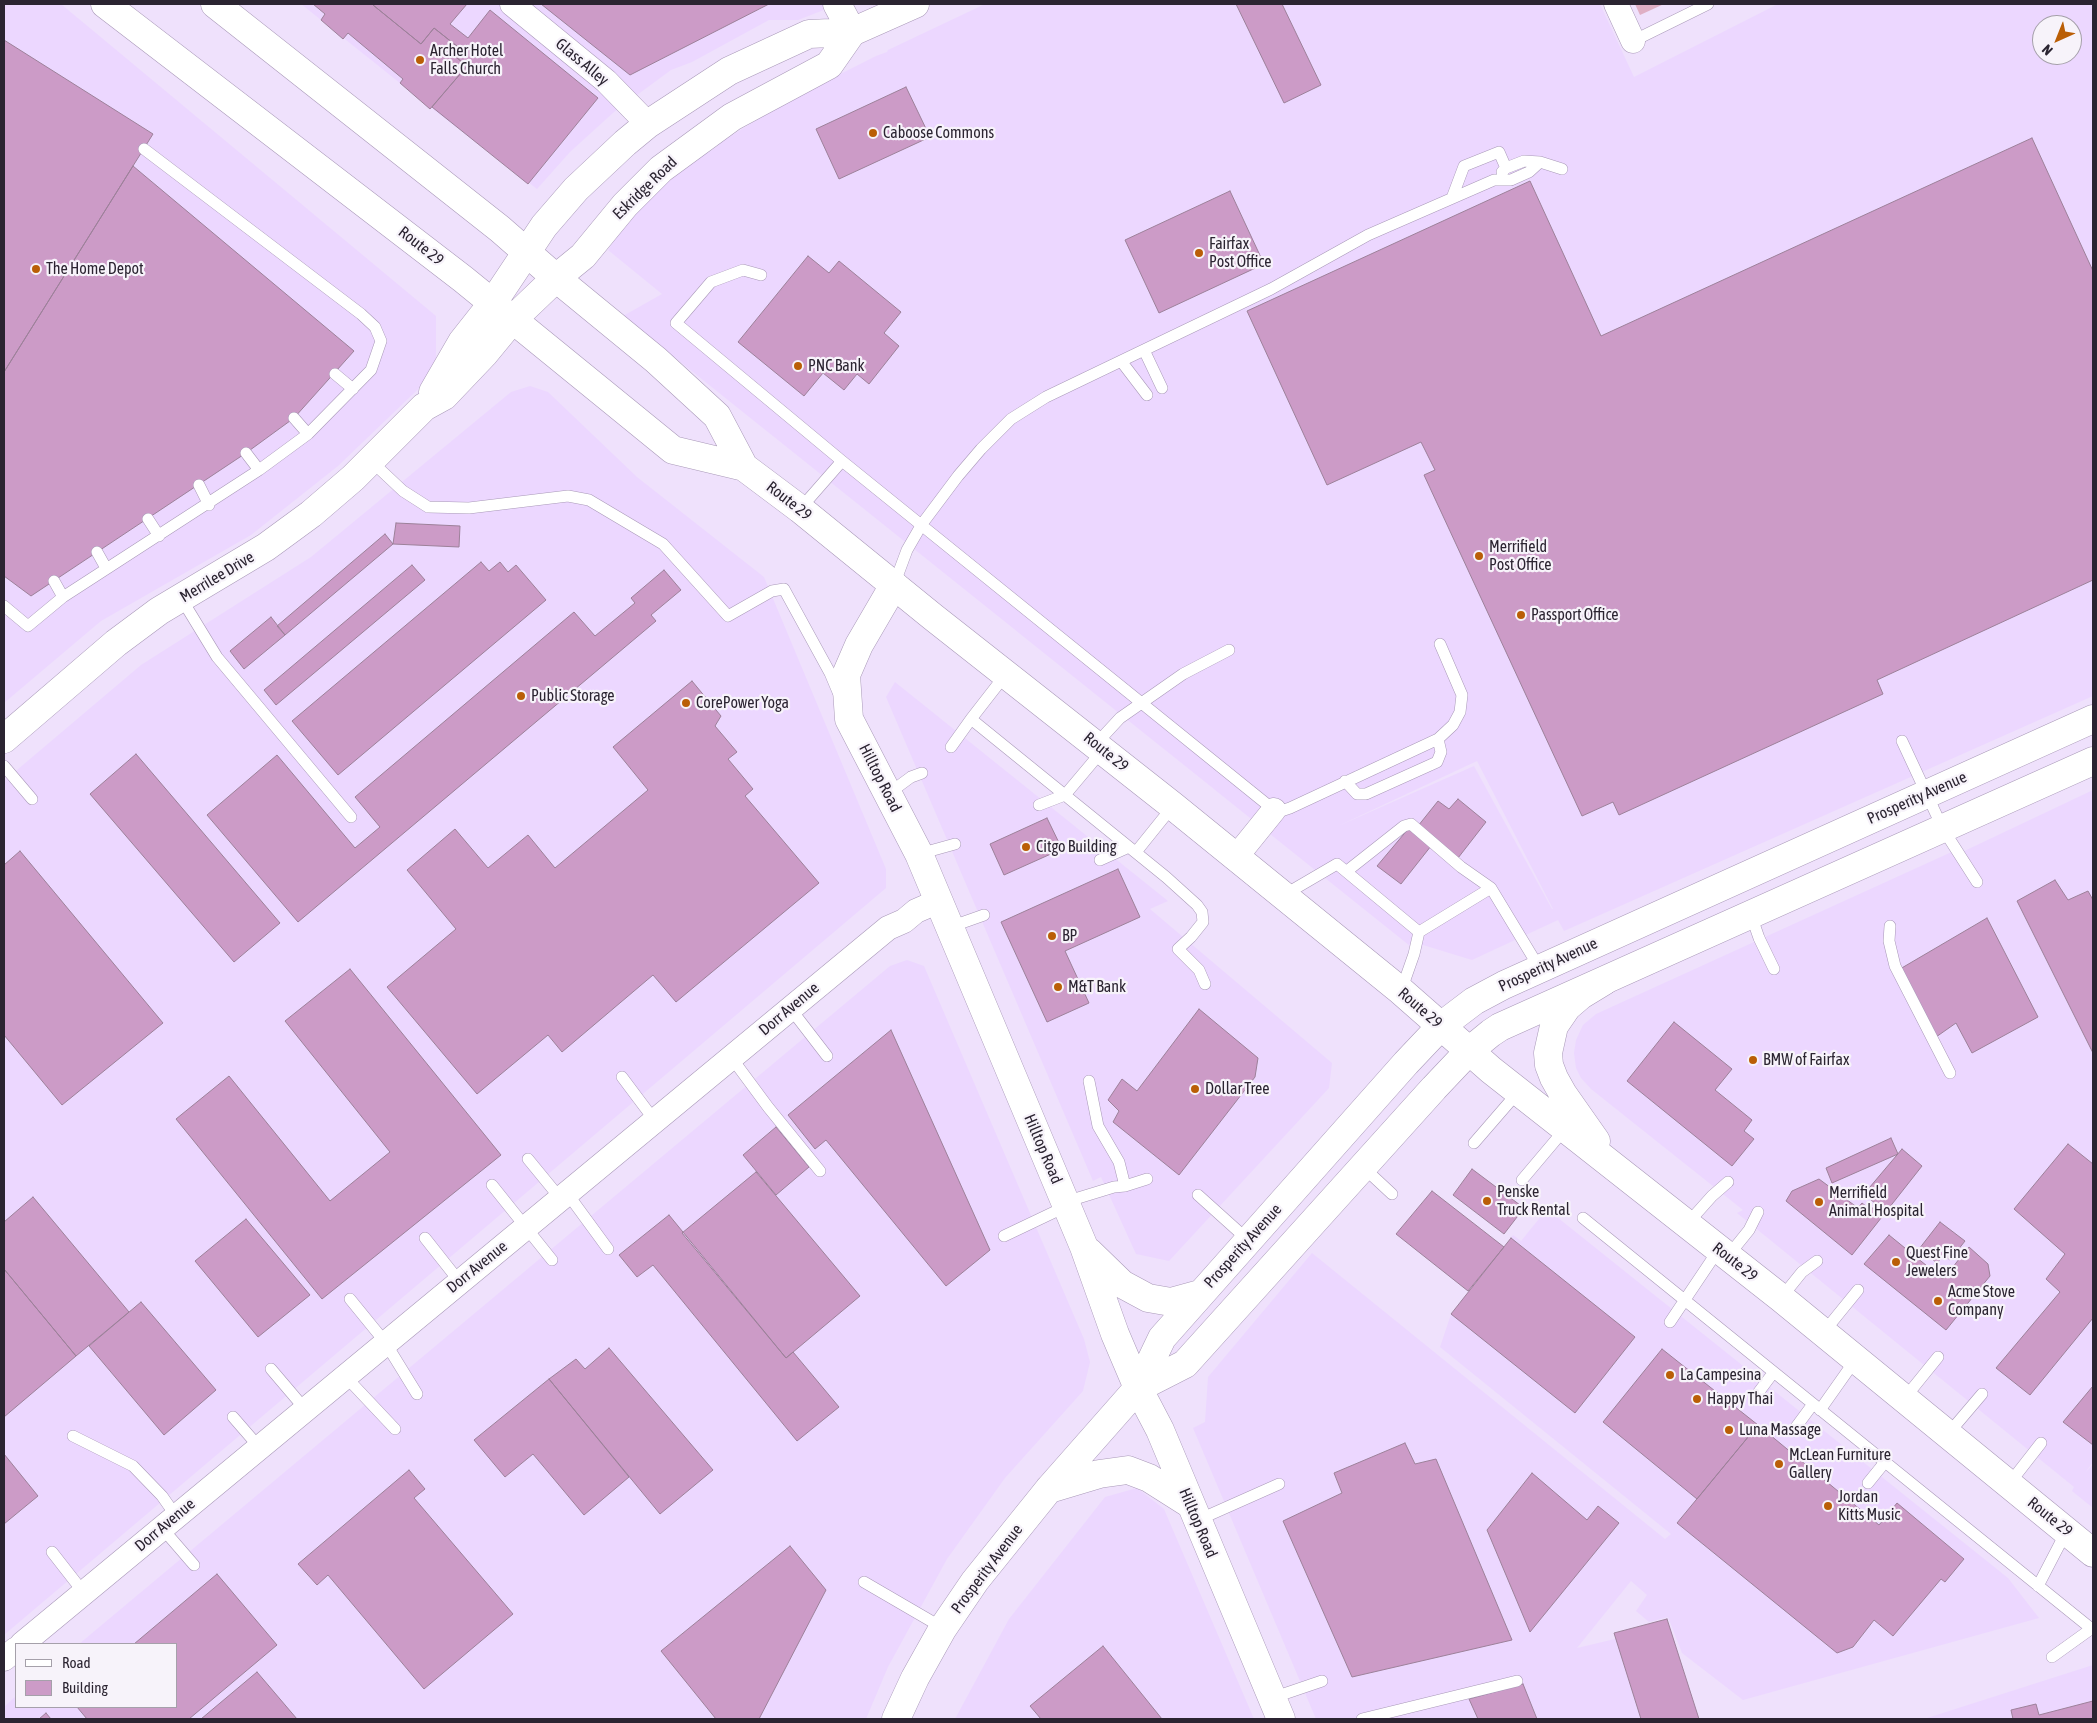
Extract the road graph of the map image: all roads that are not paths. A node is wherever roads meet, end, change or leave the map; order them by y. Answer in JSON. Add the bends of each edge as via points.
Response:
{"nodes":[{"id":1,"x":105,"y":4,"type":"edge"},
{"id":2,"x":215,"y":4,"type":"edge"},
{"id":3,"x":512,"y":4,"type":"edge"},
{"id":4,"x":837,"y":4,"type":"edge"},
{"id":5,"x":916,"y":4,"type":"edge"},
{"id":6,"x":1616,"y":4,"type":"edge"},
{"id":7,"x":1708,"y":4,"type":"edge"},
{"id":8,"x":852,"y":32,"type":"junction"},
{"id":9,"x":1633,"y":41,"type":"joint"},
{"id":10,"x":648,"y":124,"type":"junction"},
{"id":11,"x":144,"y":149,"type":"dead end"},
{"id":12,"x":1540,"y":162,"type":"junction"},
{"id":13,"x":1506,"y":168,"type":"junction"},
{"id":14,"x":1562,"y":169,"type":"dead end"},
{"id":15,"x":1494,"y":180,"type":"junction"},
{"id":16,"x":1452,"y":198,"type":"junction"},
{"id":17,"x":526,"y":252,"type":"junction"},
{"id":18,"x":761,"y":275,"type":"dead end"},
{"id":19,"x":556,"y":278,"type":"junction"},
{"id":20,"x":502,"y":312,"type":"junction"},
{"id":21,"x":1144,"y":350,"type":"junction"},
{"id":22,"x":484,"y":354,"type":"joint"},
{"id":23,"x":1121,"y":361,"type":"junction"},
{"id":24,"x":335,"y":374,"type":"dead end"},
{"id":25,"x":1162,"y":388,"type":"dead end"},
{"id":26,"x":353,"y":389,"type":"junction"},
{"id":27,"x":1147,"y":395,"type":"dead end"},
{"id":28,"x":424,"y":407,"type":"junction"},
{"id":29,"x":294,"y":418,"type":"dead end"},
{"id":30,"x":308,"y":434,"type":"junction"},
{"id":31,"x":246,"y":454,"type":"dead end"},
{"id":32,"x":370,"y":460,"type":"junction"},
{"id":33,"x":842,"y":461,"type":"junction"},
{"id":34,"x":744,"y":467,"type":"junction"},
{"id":35,"x":259,"y":470,"type":"junction"},
{"id":36,"x":199,"y":486,"type":"dead end"},
{"id":37,"x":209,"y":504,"type":"junction"},
{"id":38,"x":800,"y":509,"type":"junction"},
{"id":39,"x":148,"y":518,"type":"dead end"},
{"id":40,"x":922,"y":524,"type":"junction"},
{"id":41,"x":159,"y":536,"type":"junction"},
{"id":42,"x":97,"y":552,"type":"dead end"},
{"id":43,"x":106,"y":568,"type":"junction"},
{"id":44,"x":54,"y":581,"type":"dead end"},
{"id":45,"x":894,"y":585,"type":"junction"},
{"id":46,"x":64,"y":596,"type":"junction"},
{"id":47,"x":181,"y":598,"type":"junction"},
{"id":48,"x":4,"y":606,"type":"edge"},
{"id":49,"x":1440,"y":644,"type":"dead end"},
{"id":50,"x":1228,"y":650,"type":"dead end"},
{"id":51,"x":1006,"y":674,"type":"junction"},
{"id":52,"x":1143,"y":704,"type":"junction"},
{"id":53,"x":849,"y":719,"type":"junction"},
{"id":54,"x":972,"y":719,"type":"junction"},
{"id":55,"x":2093,"y":719,"type":"edge"},
{"id":56,"x":6,"y":733,"type":"edge"},
{"id":57,"x":1438,"y":738,"type":"junction"},
{"id":58,"x":1902,"y":741,"type":"dead end"},
{"id":59,"x":951,"y":747,"type":"dead end"},
{"id":60,"x":1099,"y":747,"type":"junction"},
{"id":61,"x":2093,"y":761,"type":"edge"},
{"id":62,"x":4,"y":766,"type":"edge"},
{"id":63,"x":922,"y":773,"type":"dead end"},
{"id":64,"x":1345,"y":781,"type":"junction"},
{"id":65,"x":888,"y":794,"type":"junction"},
{"id":66,"x":1927,"y":794,"type":"junction"},
{"id":67,"x":1065,"y":795,"type":"junction"},
{"id":68,"x":32,"y":798,"type":"dead end"},
{"id":69,"x":1039,"y":805,"type":"dead end"},
{"id":70,"x":1173,"y":806,"type":"junction"},
{"id":71,"x":1274,"y":810,"type":"junction"},
{"id":72,"x":351,"y":817,"type":"dead end"},
{"id":73,"x":1943,"y":830,"type":"junction"},
{"id":74,"x":956,"y":844,"type":"dead end"},
{"id":75,"x":1132,"y":850,"type":"junction"},
{"id":76,"x":919,"y":854,"type":"junction"},
{"id":77,"x":1236,"y":857,"type":"junction"},
{"id":78,"x":1100,"y":860,"type":"dead end"},
{"id":79,"x":1347,"y":872,"type":"junction"},
{"id":80,"x":1977,"y":882,"type":"dead end"},
{"id":81,"x":1490,"y":888,"type":"junction"},
{"id":82,"x":1283,"y":896,"type":"junction"},
{"id":83,"x":939,"y":901,"type":"junction"},
{"id":84,"x":984,"y":915,"type":"dead end"},
{"id":85,"x":1751,"y":915,"type":"junction"},
{"id":86,"x":1890,"y":926,"type":"dead end"},
{"id":87,"x":950,"y":927,"type":"junction"},
{"id":88,"x":1419,"y":932,"type":"junction"},
{"id":89,"x":1540,"y":969,"type":"junction"},
{"id":90,"x":1774,"y":969,"type":"dead end"},
{"id":91,"x":1604,"y":981,"type":"junction"},
{"id":92,"x":1206,"y":984,"type":"dead end"},
{"id":93,"x":1401,"y":991,"type":"junction"},
{"id":94,"x":790,"y":1008,"type":"junction"},
{"id":95,"x":1441,"y":1026,"type":"junction"},
{"id":96,"x":1469,"y":1051,"type":"junction"},
{"id":97,"x":826,"y":1056,"type":"dead end"},
{"id":98,"x":731,"y":1057,"type":"junction"},
{"id":99,"x":1950,"y":1072,"type":"dead end"},
{"id":100,"x":622,"y":1078,"type":"dead end"},
{"id":101,"x":1089,"y":1081,"type":"dead end"},
{"id":102,"x":1519,"y":1091,"type":"junction"},
{"id":103,"x":654,"y":1120,"type":"junction"},
{"id":104,"x":1565,"y":1129,"type":"junction"},
{"id":105,"x":1474,"y":1143,"type":"dead end"},
{"id":106,"x":528,"y":1159,"type":"dead end"},
{"id":107,"x":1363,"y":1167,"type":"junction"},
{"id":108,"x":1617,"y":1168,"type":"junction"},
{"id":109,"x":820,"y":1171,"type":"dead end"},
{"id":110,"x":1147,"y":1179,"type":"dead end"},
{"id":111,"x":1522,"y":1180,"type":"dead end"},
{"id":112,"x":1728,"y":1182,"type":"dead end"},
{"id":113,"x":492,"y":1185,"type":"dead end"},
{"id":114,"x":1125,"y":1186,"type":"junction"},
{"id":115,"x":1392,"y":1194,"type":"dead end"},
{"id":116,"x":1198,"y":1195,"type":"dead end"},
{"id":117,"x":564,"y":1196,"type":"junction"},
{"id":118,"x":1066,"y":1204,"type":"junction"},
{"id":119,"x":1758,"y":1212,"type":"dead end"},
{"id":120,"x":1583,"y":1218,"type":"dead end"},
{"id":121,"x":1687,"y":1224,"type":"junction"},
{"id":122,"x":526,"y":1226,"type":"junction"},
{"id":123,"x":1004,"y":1236,"type":"dead end"},
{"id":124,"x":425,"y":1238,"type":"dead end"},
{"id":125,"x":1248,"y":1240,"type":"junction"},
{"id":126,"x":1084,"y":1247,"type":"junction"},
{"id":127,"x":608,"y":1249,"type":"dead end"},
{"id":128,"x":1723,"y":1253,"type":"junction"},
{"id":129,"x":552,"y":1260,"type":"dead end"},
{"id":130,"x":1816,"y":1261,"type":"dead end"},
{"id":131,"x":459,"y":1281,"type":"junction"},
{"id":132,"x":1858,"y":1290,"type":"dead end"},
{"id":133,"x":1200,"y":1294,"type":"junction"},
{"id":134,"x":1781,"y":1298,"type":"junction"},
{"id":135,"x":350,"y":1299,"type":"dead end"},
{"id":136,"x":1686,"y":1300,"type":"junction"},
{"id":137,"x":1670,"y":1322,"type":"dead end"},
{"id":138,"x":1823,"y":1333,"type":"junction"},
{"id":139,"x":385,"y":1342,"type":"junction"},
{"id":140,"x":1938,"y":1357,"type":"dead end"},
{"id":141,"x":1856,"y":1360,"type":"junction"},
{"id":142,"x":271,"y":1369,"type":"dead end"},
{"id":143,"x":1773,"y":1373,"type":"junction"},
{"id":144,"x":345,"y":1376,"type":"junction"},
{"id":145,"x":1138,"y":1388,"type":"junction"},
{"id":146,"x":1758,"y":1393,"type":"dead end"},
{"id":147,"x":417,"y":1394,"type":"dead end"},
{"id":148,"x":1982,"y":1394,"type":"dead end"},
{"id":149,"x":1904,"y":1399,"type":"junction"},
{"id":150,"x":1817,"y":1407,"type":"junction"},
{"id":151,"x":305,"y":1409,"type":"junction"},
{"id":152,"x":233,"y":1417,"type":"dead end"},
{"id":153,"x":1796,"y":1427,"type":"dead end"},
{"id":154,"x":395,"y":1429,"type":"dead end"},
{"id":155,"x":1948,"y":1434,"type":"junction"},
{"id":156,"x":73,"y":1436,"type":"dead end"},
{"id":157,"x":2041,"y":1443,"type":"dead end"},
{"id":158,"x":259,"y":1447,"type":"junction"},
{"id":159,"x":1885,"y":1462,"type":"junction"},
{"id":160,"x":1868,"y":1483,"type":"dead end"},
{"id":161,"x":1279,"y":1484,"type":"dead end"},
{"id":162,"x":2009,"y":1484,"type":"junction"},
{"id":163,"x":1049,"y":1489,"type":"junction"},
{"id":164,"x":1193,"y":1512,"type":"junction"},
{"id":165,"x":169,"y":1522,"type":"junction"},
{"id":166,"x":2066,"y":1531,"type":"junction"},
{"id":167,"x":52,"y":1552,"type":"dead end"},
{"id":168,"x":2093,"y":1552,"type":"edge"},
{"id":169,"x":194,"y":1564,"type":"dead end"},
{"id":170,"x":864,"y":1582,"type":"dead end"},
{"id":171,"x":2038,"y":1586,"type":"junction"},
{"id":172,"x":84,"y":1592,"type":"junction"},
{"id":173,"x":943,"y":1628,"type":"junction"},
{"id":174,"x":2092,"y":1629,"type":"edge"},
{"id":175,"x":24,"y":1643,"type":"edge"},
{"id":176,"x":2052,"y":1657,"type":"dead end"},
{"id":177,"x":1517,"y":1680,"type":"dead end"},
{"id":178,"x":1322,"y":1681,"type":"dead end"},
{"id":179,"x":1277,"y":1708,"type":"edge"},
{"id":180,"x":896,"y":1719,"type":"edge"},
{"id":181,"x":1362,"y":1719,"type":"edge"}],
"edges":[{"from":1,"to":20,"type":"main road","name":"Route 29"},
{"from":2,"to":17,"type":"main road","name":"Route 29"},
{"from":3,"to":10,"type":"street","name":"Glass Alley","via":[[606,81]]},
{"from":4,"to":8,"type":"main road"},
{"from":5,"to":8,"type":"main road"},
{"from":6,"to":9,"type":"street"},
{"from":7,"to":9,"type":"lane"},
{"from":8,"to":10,"type":"main road","via":[[809,34],[729,71]]},
{"from":8,"to":19,"type":"main road","name":"Eskridge Road","via":[[829,65],[732,117],[661,169],[625,205],[583,256]]},
{"from":10,"to":17,"type":"main road","via":[[576,189]]},
{"from":11,"to":26,"type":"lane","via":[[375,327],[381,341],[371,370]]},
{"from":12,"to":13,"type":"lane","via":[[1524,161]]},
{"from":12,"to":14,"type":"lane"},
{"from":12,"to":15,"type":"lane","via":[[1512,180]]},
{"from":13,"to":15,"type":"lane"},
{"from":13,"to":16,"type":"lane","via":[[1499,152],[1464,166]]},
{"from":15,"to":16,"type":"lane"},
{"from":16,"to":21,"type":"lane","via":[[1368,235],[1271,289]]},
{"from":17,"to":19,"type":"main road","name":"Route 29"},
{"from":17,"to":20,"type":"main road","name":"Merrilee Drive"},
{"from":18,"to":33,"type":"lane","via":[[743,270],[711,282],[676,323]]},
{"from":19,"to":20,"type":"main road","name":"Eskridge Road"},
{"from":19,"to":34,"type":"main road","name":"Route 29","via":[[656,360],[717,416]]},
{"from":20,"to":22,"type":"main road","name":"Eskridge Road"},
{"from":20,"to":28,"type":"main road","name":"Merrilee Drive","via":[[462,342]]},
{"from":20,"to":34,"type":"main road","name":"Route 29","via":[[673,450]]},
{"from":21,"to":23,"type":"lane"},
{"from":21,"to":25,"type":"lane"},
{"from":22,"to":28,"type":"main road","name":"Merrilee Drive","via":[[444,396]]},
{"from":23,"to":27,"type":"lane"},
{"from":23,"to":40,"type":"lane","via":[[1046,397],[1011,419],[958,476]]},
{"from":24,"to":26,"type":"lane"},
{"from":26,"to":30,"type":"lane"},
{"from":28,"to":32,"type":"main road","name":"Merrilee Drive"},
{"from":29,"to":30,"type":"lane"},
{"from":30,"to":35,"type":"lane"},
{"from":31,"to":35,"type":"lane"},
{"from":32,"to":47,"type":"main road","name":"Merrilee Drive","via":[[311,514],[266,547]]},
{"from":32,"to":53,"type":"lane","via":[[403,491],[428,507],[469,508],[568,496],[589,500],[663,544],[728,616],[772,591],[784,589],[830,673]]},
{"from":33,"to":38,"type":"lane"},
{"from":33,"to":40,"type":"lane"},
{"from":34,"to":38,"type":"main road","name":"Route 29"},
{"from":35,"to":37,"type":"lane"},
{"from":36,"to":37,"type":"lane"},
{"from":37,"to":41,"type":"lane"},
{"from":38,"to":45,"type":"main road","name":"Route 29"},
{"from":39,"to":41,"type":"lane"},
{"from":40,"to":45,"type":"lane","via":[[907,550]]},
{"from":40,"to":52,"type":"lane"},
{"from":41,"to":43,"type":"lane"},
{"from":42,"to":43,"type":"lane"},
{"from":43,"to":46,"type":"lane"},
{"from":44,"to":46,"type":"lane"},
{"from":45,"to":51,"type":"main road","name":"Route 29"},
{"from":45,"to":53,"type":"main road","name":"Hilltop Road","via":[[859,645],[846,675]]},
{"from":46,"to":48,"type":"lane","via":[[28,626]]},
{"from":47,"to":56,"type":"main road","name":"Merrilee Drive","via":[[116,643]]},
{"from":47,"to":72,"type":"lane","via":[[217,658]]},
{"from":49,"to":57,"type":"lane","via":[[1462,694],[1460,712],[1453,725]]},
{"from":50,"to":52,"type":"lane","via":[[1183,674]]},
{"from":51,"to":54,"type":"lane"},
{"from":51,"to":60,"type":"main road","name":"Route 29"},
{"from":52,"to":60,"type":"lane","via":[[1120,718]]},
{"from":52,"to":71,"type":"lane"},
{"from":53,"to":65,"type":"main road","name":"Hilltop Road"},
{"from":54,"to":59,"type":"lane"},
{"from":54,"to":67,"type":"lane"},
{"from":55,"to":66,"type":"main road","name":"Prosperity Avenue"},
{"from":57,"to":64,"type":"lane"},
{"from":57,"to":64,"type":"lane","via":[[1441,752],[1437,762],[1366,794],[1357,794]]},
{"from":58,"to":66,"type":"lane"},
{"from":60,"to":67,"type":"lane"},
{"from":60,"to":70,"type":"main road","name":"Route 29"},
{"from":61,"to":73,"type":"main road","name":"Prosperity Avenue"},
{"from":62,"to":68,"type":"lane"},
{"from":63,"to":65,"type":"lane","via":[[910,777]]},
{"from":64,"to":71,"type":"lane","via":[[1290,808]]},
{"from":65,"to":76,"type":"main road","name":"Hilltop Road"},
{"from":66,"to":73,"type":"lane"},
{"from":66,"to":89,"type":"main road","name":"Prosperity Avenue"},
{"from":67,"to":69,"type":"lane"},
{"from":67,"to":75,"type":"lane"},
{"from":70,"to":75,"type":"lane"},
{"from":70,"to":77,"type":"main road","name":"Route 29"},
{"from":71,"to":77,"type":"street"},
{"from":73,"to":80,"type":"lane"},
{"from":73,"to":85,"type":"main road","name":"Prosperity Avenue"},
{"from":74,"to":76,"type":"lane"},
{"from":75,"to":78,"type":"lane"},
{"from":75,"to":92,"type":"lane","via":[[1202,912],[1203,922],[1178,948]]},
{"from":76,"to":83,"type":"main road","name":"Hilltop Road"},
{"from":77,"to":82,"type":"main road","name":"Route 29"},
{"from":79,"to":81,"type":"lane","via":[[1404,826],[1411,824],[1461,868]]},
{"from":79,"to":82,"type":"lane","via":[[1338,864]]},
{"from":79,"to":88,"type":"lane"},
{"from":81,"to":88,"type":"lane"},
{"from":81,"to":89,"type":"lane"},
{"from":82,"to":93,"type":"main road","name":"Route 29"},
{"from":83,"to":87,"type":"main road","name":"Hilltop Road"},
{"from":83,"to":94,"type":"street","name":"Dorr Avenue","via":[[888,928]]},
{"from":84,"to":87,"type":"lane"},
{"from":85,"to":90,"type":"lane"},
{"from":85,"to":91,"type":"main road","name":"Prosperity Avenue"},
{"from":86,"to":99,"type":"lane","via":[[1895,966]]},
{"from":87,"to":118,"type":"main road","name":"Hilltop Road"},
{"from":88,"to":93,"type":"lane"},
{"from":89,"to":95,"type":"main road","name":"Prosperity Avenue","via":[[1474,1001]]},
{"from":91,"to":96,"type":"main road","name":"Prosperity Avenue","via":[[1500,1027]]},
{"from":91,"to":108,"type":"main road","via":[[1581,994],[1564,1012],[1551,1034],[1548,1053],[1554,1078],[1563,1094]]},
{"from":93,"to":95,"type":"main road","name":"Route 29"},
{"from":94,"to":97,"type":"lane"},
{"from":94,"to":98,"type":"street","name":"Dorr Avenue"},
{"from":95,"to":96,"type":"main road","name":"Route 29"},
{"from":95,"to":125,"type":"main road","name":"Prosperity Avenue"},
{"from":96,"to":102,"type":"main road","name":"Route 29"},
{"from":96,"to":107,"type":"main road","name":"Prosperity Avenue"},
{"from":98,"to":103,"type":"street","name":"Dorr Avenue"},
{"from":98,"to":109,"type":"lane"},
{"from":100,"to":103,"type":"lane"},
{"from":101,"to":114,"type":"lane","via":[[1098,1126],[1120,1162]]},
{"from":102,"to":104,"type":"main road","name":"Route 29"},
{"from":102,"to":105,"type":"lane"},
{"from":103,"to":117,"type":"street","name":"Dorr Avenue"},
{"from":104,"to":108,"type":"main road","name":"Route 29"},
{"from":104,"to":111,"type":"lane"},
{"from":106,"to":117,"type":"lane"},
{"from":107,"to":115,"type":"lane"},
{"from":107,"to":145,"type":"main road","name":"Prosperity Avenue","via":[[1184,1364]]},
{"from":108,"to":121,"type":"main road","name":"Route 29"},
{"from":110,"to":114,"type":"lane"},
{"from":112,"to":121,"type":"lane"},
{"from":113,"to":122,"type":"lane"},
{"from":114,"to":118,"type":"lane"},
{"from":116,"to":125,"type":"lane"},
{"from":117,"to":122,"type":"street","name":"Dorr Avenue"},
{"from":117,"to":127,"type":"lane"},
{"from":118,"to":123,"type":"lane"},
{"from":118,"to":126,"type":"main road","name":"Hilltop Road"},
{"from":119,"to":128,"type":"lane","via":[[1749,1230]]},
{"from":120,"to":136,"type":"lane"},
{"from":121,"to":128,"type":"main road","name":"Route 29"},
{"from":122,"to":129,"type":"lane"},
{"from":122,"to":131,"type":"street","name":"Dorr Avenue"},
{"from":124,"to":131,"type":"lane"},
{"from":125,"to":133,"type":"main road","name":"Prosperity Avenue"},
{"from":126,"to":133,"type":"main road","via":[[1122,1284],[1148,1298],[1172,1302]]},
{"from":126,"to":145,"type":"main road","name":"Hilltop Road"},
{"from":128,"to":134,"type":"main road","name":"Route 29"},
{"from":128,"to":136,"type":"lane"},
{"from":130,"to":134,"type":"lane","via":[[1802,1272]]},
{"from":131,"to":139,"type":"street","name":"Dorr Avenue"},
{"from":132,"to":138,"type":"lane"},
{"from":133,"to":145,"type":"main road","name":"Prosperity Avenue","via":[[1162,1338]]},
{"from":134,"to":138,"type":"main road","name":"Route 29"},
{"from":135,"to":139,"type":"lane"},
{"from":136,"to":137,"type":"lane"},
{"from":136,"to":143,"type":"lane"},
{"from":138,"to":141,"type":"main road","name":"Route 29"},
{"from":139,"to":144,"type":"street","name":"Dorr Avenue"},
{"from":139,"to":147,"type":"lane"},
{"from":140,"to":149,"type":"lane"},
{"from":141,"to":149,"type":"main road","name":"Route 29"},
{"from":141,"to":150,"type":"lane"},
{"from":142,"to":151,"type":"lane"},
{"from":143,"to":146,"type":"lane"},
{"from":143,"to":150,"type":"lane"},
{"from":144,"to":151,"type":"street","name":"Dorr Avenue"},
{"from":144,"to":154,"type":"lane"},
{"from":145,"to":163,"type":"main road","name":"Prosperity Avenue"},
{"from":145,"to":164,"type":"main road","name":"Hilltop Road","via":[[1160,1430]]},
{"from":148,"to":155,"type":"lane"},
{"from":149,"to":155,"type":"main road","name":"Route 29"},
{"from":150,"to":153,"type":"lane"},
{"from":150,"to":159,"type":"lane"},
{"from":151,"to":158,"type":"street","name":"Dorr Avenue"},
{"from":152,"to":158,"type":"lane"},
{"from":155,"to":162,"type":"main road","name":"Route 29"},
{"from":156,"to":165,"type":"lane","via":[[133,1466],[162,1496]]},
{"from":157,"to":162,"type":"lane"},
{"from":158,"to":165,"type":"street","name":"Dorr Avenue"},
{"from":159,"to":160,"type":"lane"},
{"from":159,"to":171,"type":"lane"},
{"from":161,"to":164,"type":"lane"},
{"from":162,"to":166,"type":"main road","name":"Route 29"},
{"from":163,"to":164,"type":"main road","via":[[1099,1474],[1128,1470],[1149,1478]]},
{"from":163,"to":173,"type":"main road","name":"Prosperity Avenue","via":[[985,1567]]},
{"from":164,"to":179,"type":"main road","name":"Hilltop Road"},
{"from":165,"to":169,"type":"lane"},
{"from":165,"to":172,"type":"street","name":"Dorr Avenue"},
{"from":166,"to":168,"type":"main road","name":"Route 29"},
{"from":166,"to":171,"type":"lane"},
{"from":167,"to":172,"type":"lane"},
{"from":170,"to":173,"type":"lane"},
{"from":171,"to":174,"type":"lane"},
{"from":172,"to":175,"type":"street","name":"Dorr Avenue"},
{"from":173,"to":180,"type":"main road","name":"Prosperity Avenue"},
{"from":174,"to":176,"type":"lane"},
{"from":177,"to":181,"type":"lane"},
{"from":178,"to":179,"type":"lane"}]}
